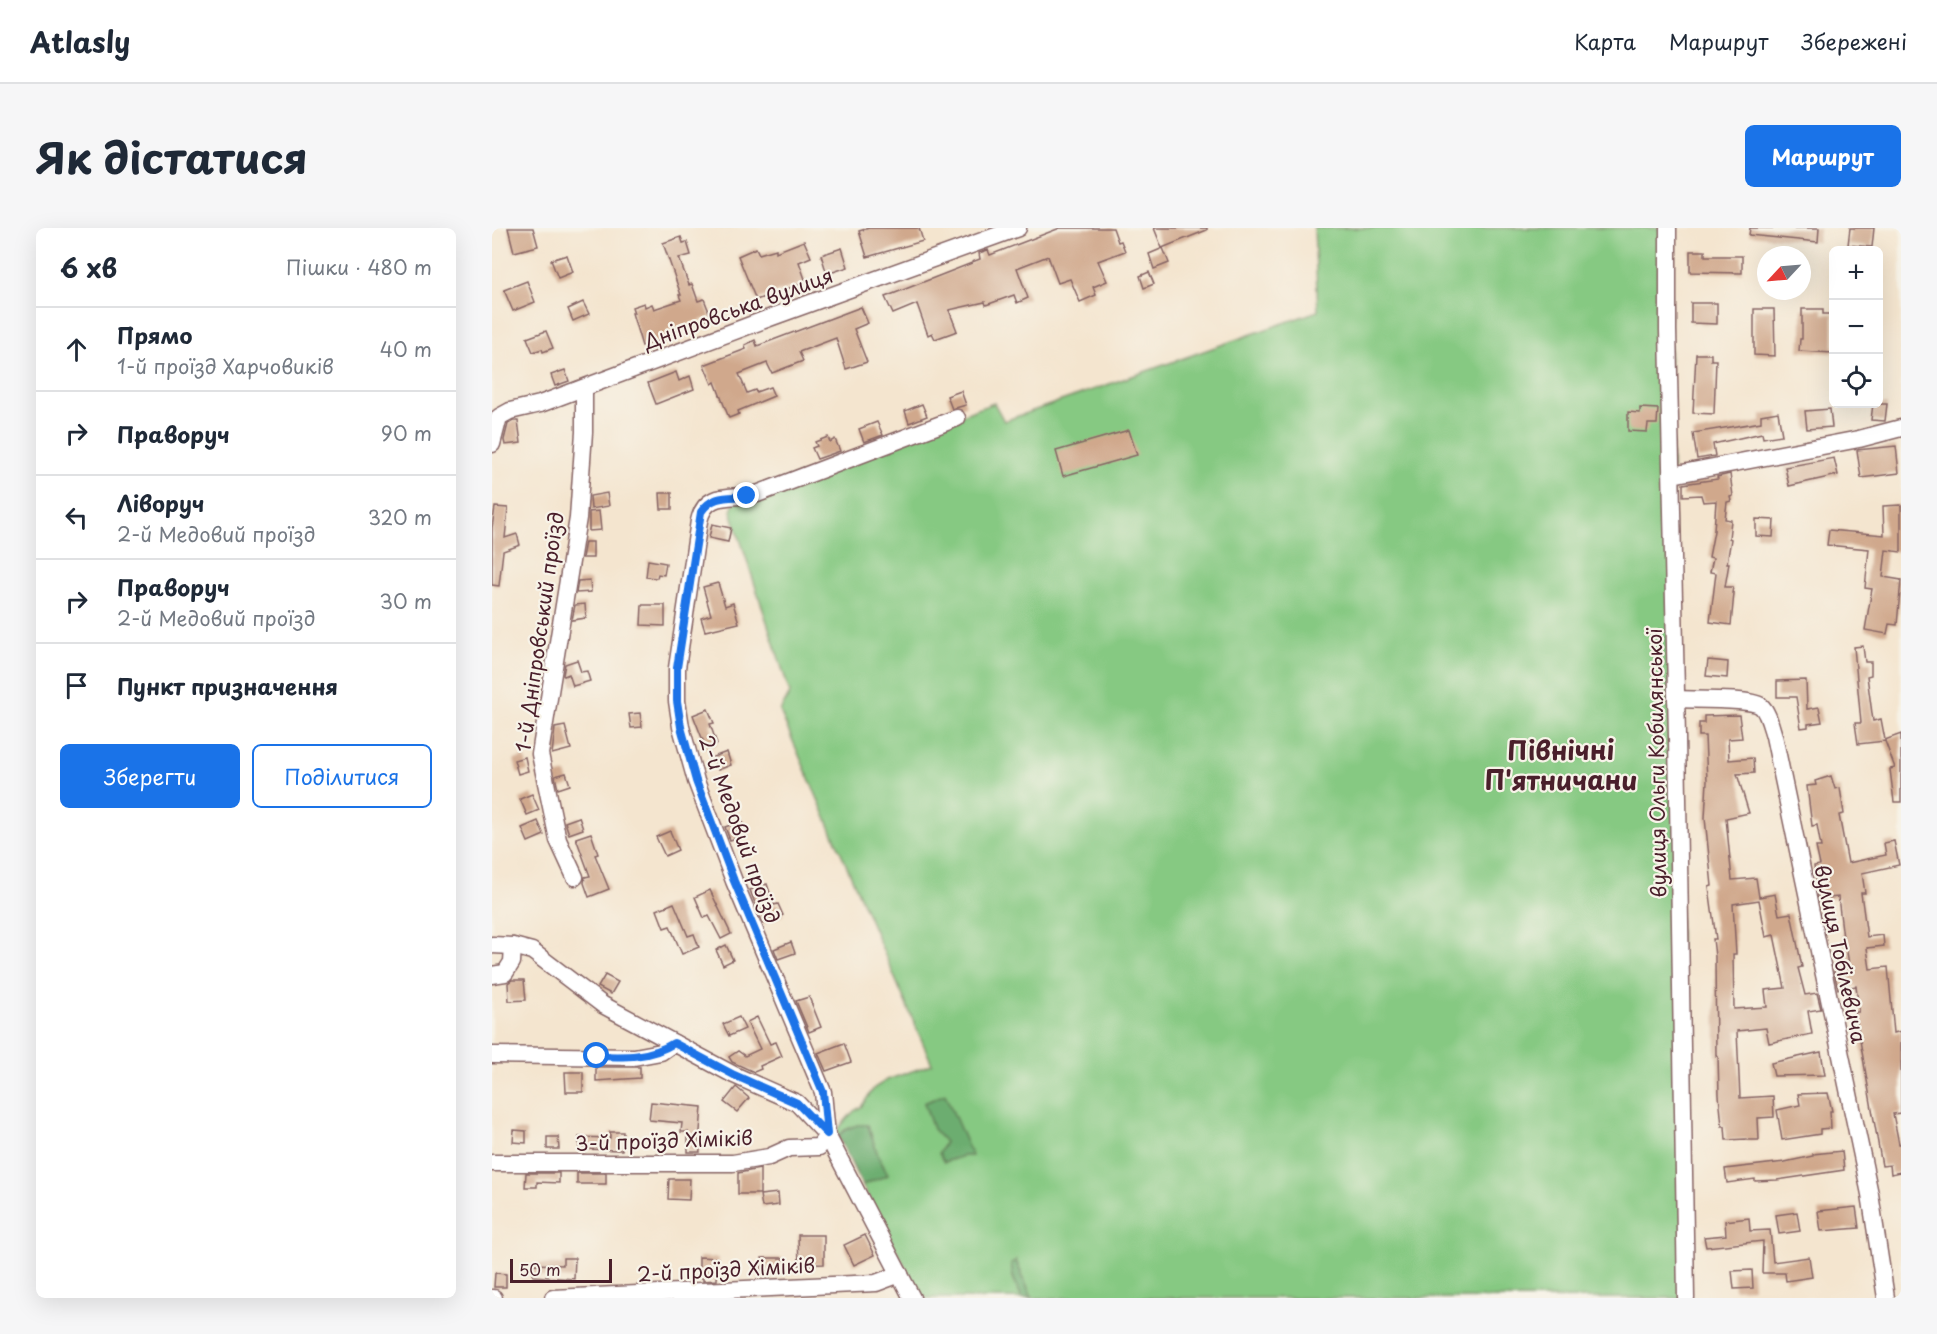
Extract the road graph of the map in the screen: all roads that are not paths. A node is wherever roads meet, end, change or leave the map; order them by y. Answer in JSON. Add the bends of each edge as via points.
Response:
{"nodes":[{"id":1,"x":1018,"y":228,"type":"edge"},
{"id":2,"x":1668,"y":228,"type":"edge"},
{"id":3,"x":584,"y":388,"type":"junction"},
{"id":4,"x":957,"y":418,"type":"dead end"},
{"id":5,"x":1901,"y":428,"type":"edge"},
{"id":6,"x":492,"y":444,"type":"edge"},
{"id":7,"x":1672,"y":475,"type":"junction"},
{"id":8,"x":1676,"y":699,"type":"junction"},
{"id":9,"x":574,"y":877,"type":"dead end"},
{"id":10,"x":492,"y":945,"type":"edge"},
{"id":11,"x":513,"y":946,"type":"junction"},
{"id":12,"x":492,"y":975,"type":"edge"},
{"id":13,"x":674,"y":1043,"type":"junction"},
{"id":14,"x":492,"y":1055,"type":"edge"},
{"id":15,"x":827,"y":1134,"type":"junction"},
{"id":16,"x":492,"y":1163,"type":"edge"},
{"id":17,"x":900,"y":1274,"type":"junction"},
{"id":18,"x":552,"y":1298,"type":"edge"},
{"id":19,"x":912,"y":1298,"type":"edge"},
{"id":20,"x":1686,"y":1298,"type":"edge"},
{"id":21,"x":1886,"y":1298,"type":"edge"}],
"edges":[{"from":1,"to":3,"type":"street","name":"Дніпровська вулиця"},
{"from":2,"to":7,"type":"street","name":"вулиця Ольги Кобилянської"},
{"from":3,"to":6,"type":"street","name":"Дніпровська вулиця","via":[[499,417]]},
{"from":3,"to":9,"type":"street","name":"1-й Дніпровський проїзд","via":[[578,518],[540,754],[558,840]]},
{"from":4,"to":15,"type":"street","name":"2-й Медовий проїзд","via":[[757,494],[716,498],[704,506],[699,521],[677,668],[681,727],[696,781],[734,881],[823,1092]]},
{"from":5,"to":7,"type":"street"},
{"from":7,"to":8,"type":"street","name":"вулиця Ольги Кобилянської"},
{"from":8,"to":20,"type":"street","name":"вулиця Ольги Кобилянської"},
{"from":8,"to":21,"type":"street","name":"вулиця Тобілевича","via":[[1761,706],[1774,736],[1869,1189]]},
{"from":10,"to":11,"type":"street"},
{"from":11,"to":12,"type":"street","via":[[512,962],[505,973]]},
{"from":11,"to":13,"type":"street","via":[[532,951],[603,1005]]},
{"from":13,"to":14,"type":"street","via":[[661,1052],[634,1057]]},
{"from":13,"to":15,"type":"street","via":[[797,1103]]},
{"from":15,"to":16,"type":"street","name":"3-й проїзд Хіміків","via":[[819,1148],[789,1148],[769,1157],[733,1163]]},
{"from":15,"to":17,"type":"street","name":"2-й Медовий проїзд"},
{"from":17,"to":18,"type":"street","name":"2-й проїзд Хіміків","via":[[876,1283]]},
{"from":17,"to":19,"type":"street","name":"2-й Медовий проїзд"}]}
